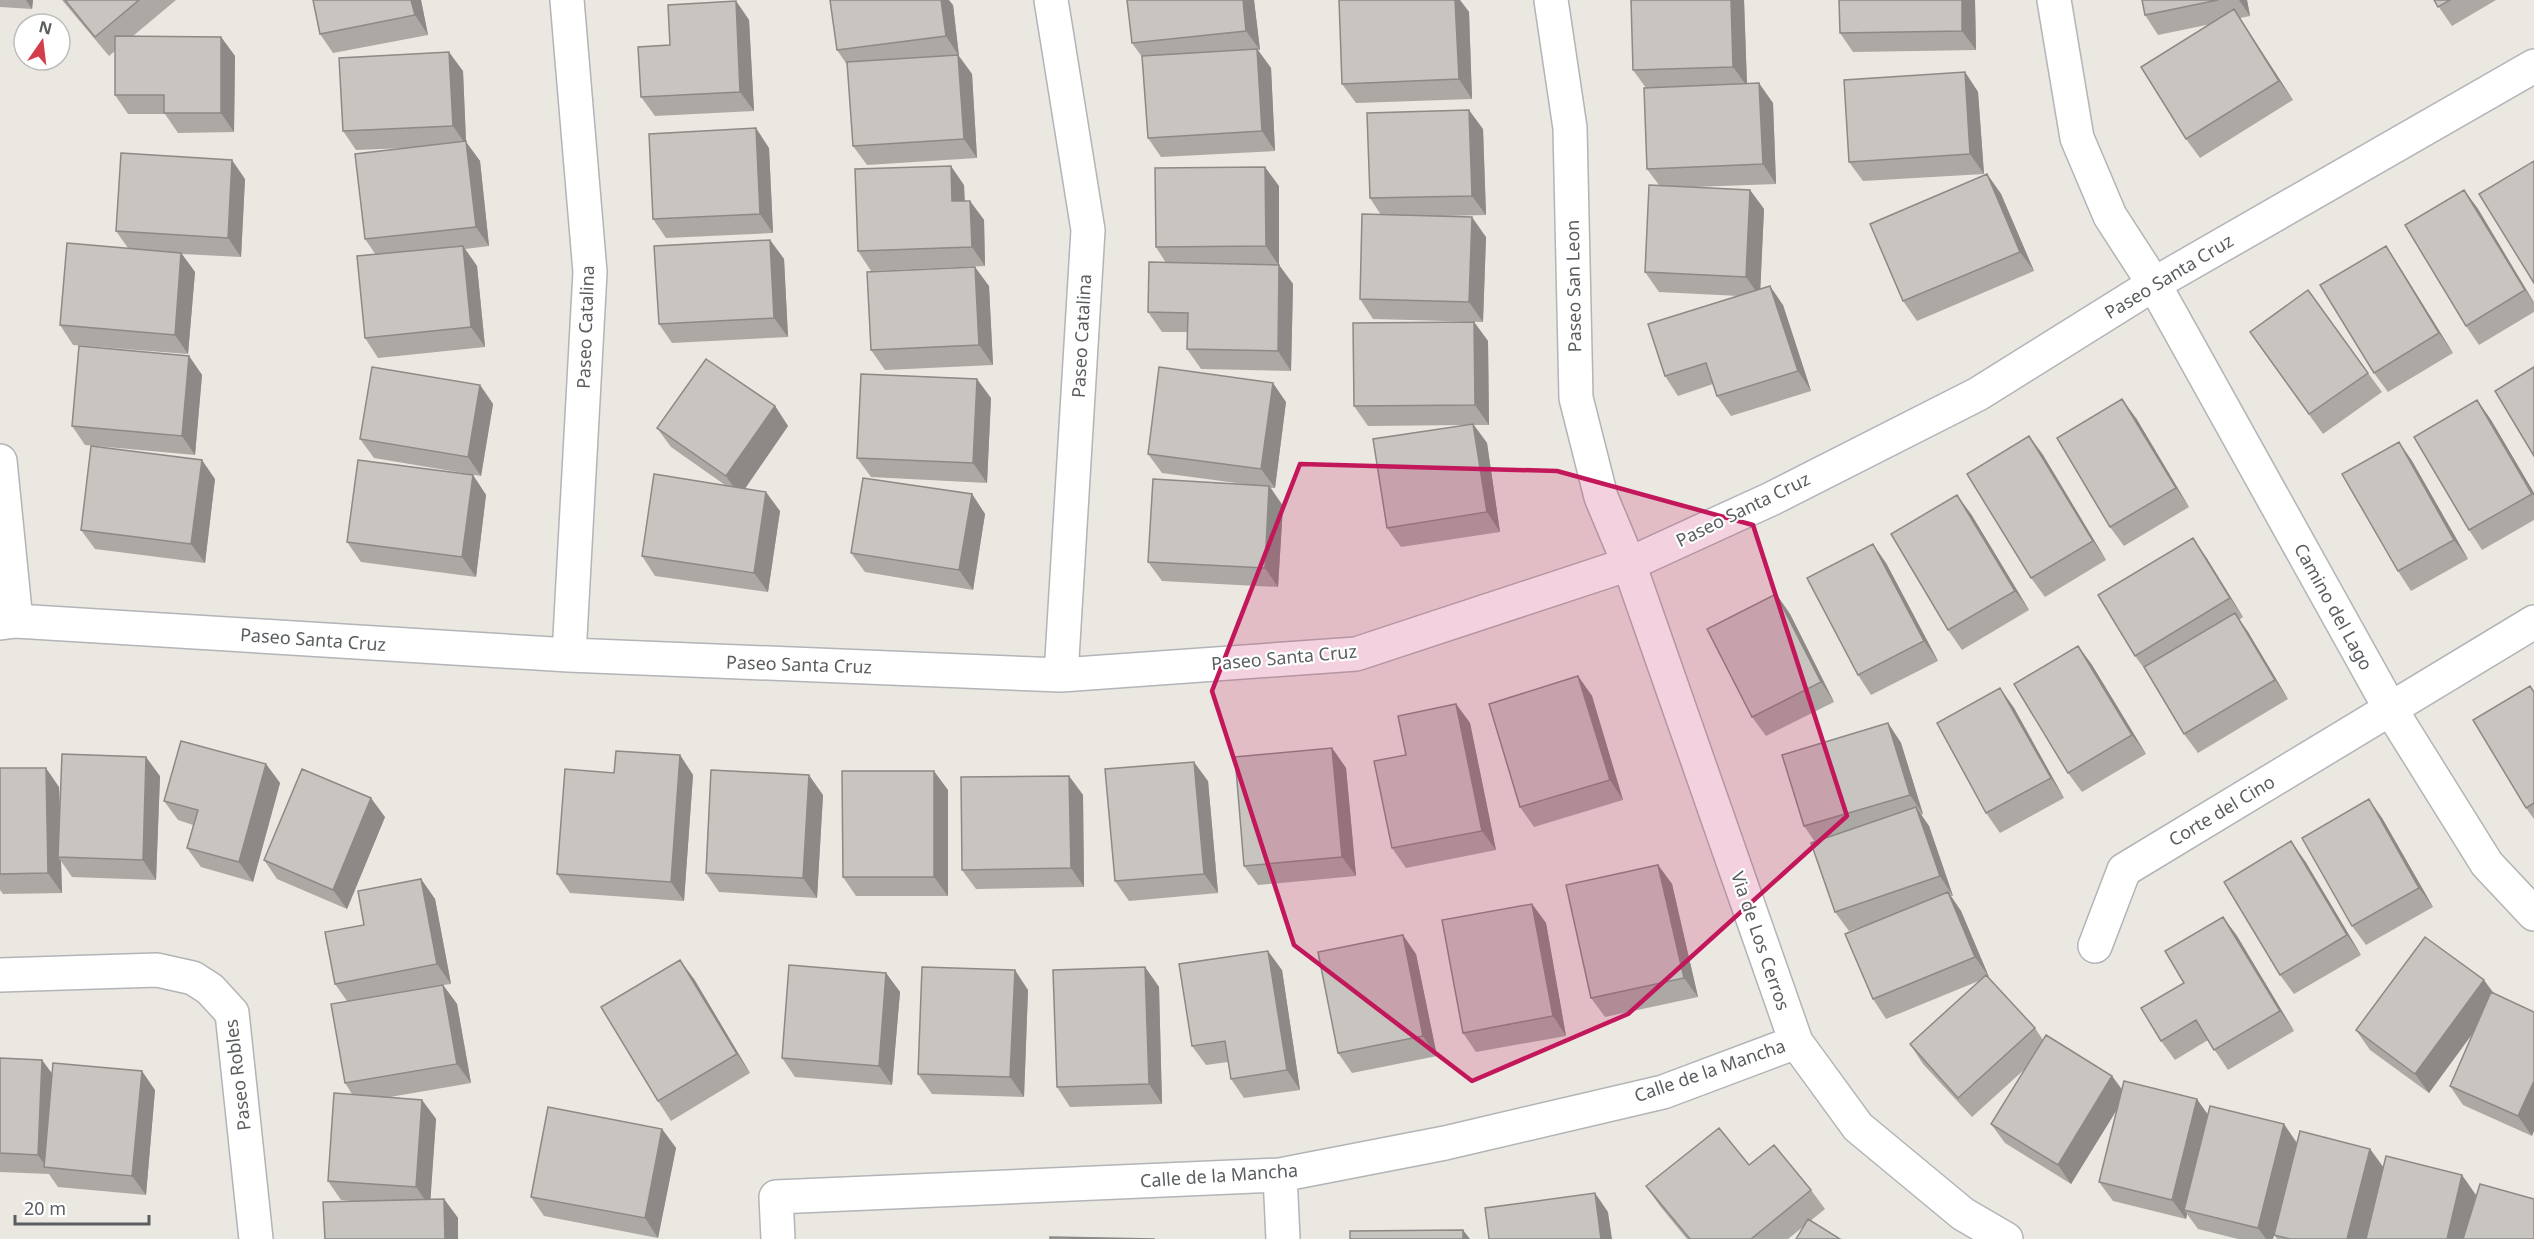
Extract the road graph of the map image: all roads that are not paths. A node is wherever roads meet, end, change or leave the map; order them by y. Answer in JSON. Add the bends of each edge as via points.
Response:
{"nodes":[{"id":1,"x":567,"y":0,"type":"edge"},
{"id":2,"x":1051,"y":0,"type":"edge"},
{"id":3,"x":1551,"y":0,"type":"edge"},
{"id":4,"x":2054,"y":0,"type":"edge"},
{"id":5,"x":2534,"y":66,"type":"edge"},
{"id":6,"x":2154,"y":284,"type":"junction"},
{"id":7,"x":0,"y":461,"type":"edge"},
{"id":8,"x":1629,"y":564,"type":"junction"},
{"id":9,"x":8,"y":622,"type":"edge"},
{"id":10,"x":2534,"y":622,"type":"edge"},
{"id":11,"x":569,"y":656,"type":"junction"},
{"id":12,"x":1061,"y":675,"type":"junction"},
{"id":13,"x":2391,"y":710,"type":"junction"},
{"id":14,"x":2534,"y":914,"type":"edge"},
{"id":15,"x":2095,"y":946,"type":"dead end"},
{"id":16,"x":0,"y":975,"type":"edge"},
{"id":17,"x":1796,"y":1042,"type":"junction"},
{"id":18,"x":1280,"y":1175,"type":"junction"},
{"id":19,"x":256,"y":1239,"type":"edge"},
{"id":20,"x":778,"y":1239,"type":"edge"},
{"id":21,"x":1283,"y":1239,"type":"edge"},
{"id":22,"x":2006,"y":1239,"type":"edge"}],
"edges":[{"from":1,"to":11,"type":"street","name":"Paseo Catalina","via":[[590,272]]},
{"from":2,"to":12,"type":"street","name":"Paseo Catalina","via":[[1088,230]]},
{"from":3,"to":8,"type":"street","name":"Paseo San Leon","via":[[1570,128],[1576,398],[1601,497]]},
{"from":4,"to":6,"type":"street","via":[[2077,138],[2110,216]]},
{"from":5,"to":6,"type":"street","name":"Paseo Santa Cruz"},
{"from":6,"to":8,"type":"street","name":"Paseo Santa Cruz","via":[[1978,394],[1771,499]]},
{"from":6,"to":13,"type":"street","name":"Camino del Lago"},
{"from":7,"to":9,"type":"street"},
{"from":8,"to":12,"type":"street","name":"Paseo Santa Cruz","via":[[1356,654]]},
{"from":8,"to":17,"type":"street","name":"Via de Los Cerros"},
{"from":9,"to":11,"type":"street","name":"Paseo Santa Cruz"},
{"from":10,"to":13,"type":"street","name":"Corte del Cino"},
{"from":11,"to":12,"type":"street","name":"Paseo Santa Cruz"},
{"from":13,"to":14,"type":"street","name":"Camino del Lago","via":[[2487,864]]},
{"from":13,"to":15,"type":"street","name":"Corte del Cino","via":[[2124,870]]},
{"from":16,"to":19,"type":"street","name":"Paseo Robles","via":[[157,970],[193,978],[210,989],[232,1013]]},
{"from":17,"to":18,"type":"street","name":"Calle de la Mancha","via":[[1663,1092],[1445,1143]]},
{"from":17,"to":22,"type":"street","name":"Via de Los Cerros","via":[[1858,1127],[1963,1214]]},
{"from":18,"to":20,"type":"street","name":"Calle de la Mancha","via":[[776,1197]]},
{"from":18,"to":21,"type":"street"}]}
